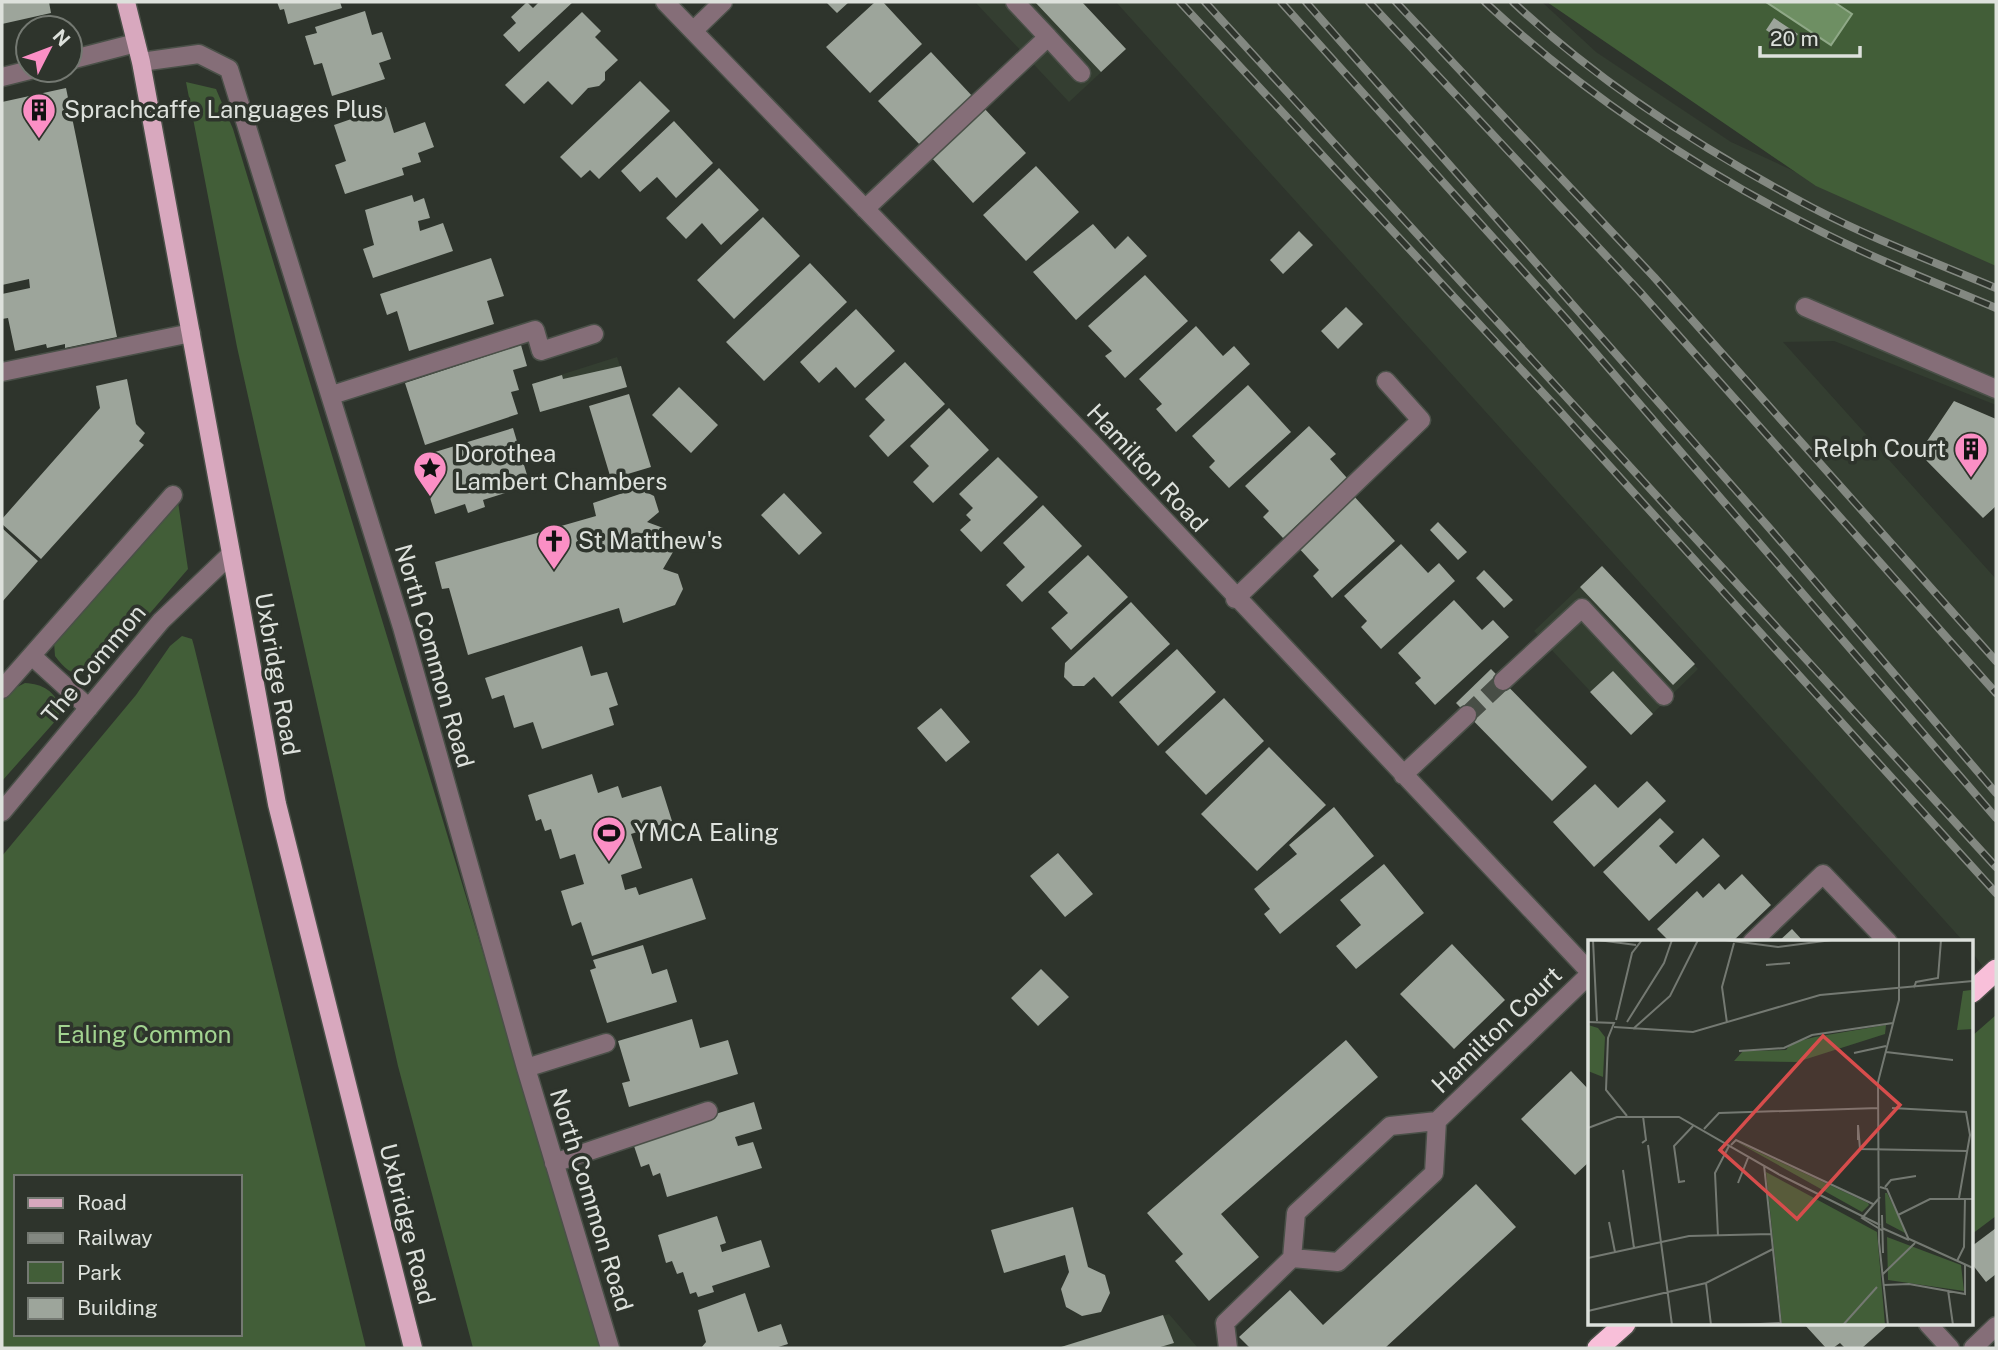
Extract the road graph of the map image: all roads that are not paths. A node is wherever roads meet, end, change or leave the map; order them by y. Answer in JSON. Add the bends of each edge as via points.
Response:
{"nodes":[{"id":1,"x":126,"y":2,"type":"edge"},
{"id":2,"x":665,"y":2,"type":"edge"},
{"id":3,"x":723,"y":2,"type":"edge"},
{"id":4,"x":1016,"y":2,"type":"edge"},
{"id":5,"x":693,"y":31,"type":"junction"},
{"id":6,"x":1048,"y":37,"type":"junction"},
{"id":7,"x":136,"y":43,"type":"junction"},
{"id":8,"x":84,"y":56,"type":"edge"},
{"id":9,"x":141,"y":62,"type":"junction"},
{"id":10,"x":1081,"y":73,"type":"dead end"},
{"id":11,"x":865,"y":209,"type":"junction"},
{"id":12,"x":1805,"y":307,"type":"dead end"},
{"id":13,"x":191,"y":333,"type":"junction"},
{"id":14,"x":594,"y":334,"type":"dead end"},
{"id":15,"x":2,"y":372,"type":"edge"},
{"id":16,"x":1386,"y":381,"type":"dead end"},
{"id":17,"x":1996,"y":389,"type":"edge"},
{"id":18,"x":332,"y":395,"type":"junction"},
{"id":19,"x":173,"y":495,"type":"dead end"},
{"id":20,"x":231,"y":554,"type":"junction"},
{"id":21,"x":1235,"y":598,"type":"junction"},
{"id":22,"x":32,"y":656,"type":"junction"},
{"id":23,"x":1503,"y":681,"type":"tunnel mouth"},
{"id":24,"x":2,"y":689,"type":"edge"},
{"id":25,"x":1664,"y":696,"type":"dead end"},
{"id":26,"x":89,"y":709,"type":"junction"},
{"id":27,"x":1467,"y":715,"type":"tunnel mouth"},
{"id":28,"x":1403,"y":775,"type":"junction"},
{"id":29,"x":2,"y":812,"type":"edge"},
{"id":30,"x":1754,"y":940,"type":"edge"},
{"id":31,"x":1886,"y":940,"type":"edge"},
{"id":32,"x":1588,"y":971,"type":"edge"},
{"id":33,"x":1588,"y":975,"type":"edge"},
{"id":34,"x":606,"y":1043,"type":"dead end"},
{"id":35,"x":526,"y":1068,"type":"junction"},
{"id":36,"x":708,"y":1111,"type":"dead end"},
{"id":37,"x":1437,"y":1121,"type":"junction"},
{"id":38,"x":554,"y":1163,"type":"junction"},
{"id":39,"x":1292,"y":1258,"type":"junction"},
{"id":40,"x":1623,"y":1326,"type":"edge"},
{"id":41,"x":1930,"y":1326,"type":"edge"},
{"id":42,"x":1996,"y":1326,"type":"edge"},
{"id":43,"x":413,"y":1348,"type":"edge"},
{"id":44,"x":610,"y":1348,"type":"edge"},
{"id":45,"x":1227,"y":1348,"type":"edge"},
{"id":46,"x":1598,"y":1348,"type":"edge"},
{"id":47,"x":1950,"y":1348,"type":"edge"},
{"id":48,"x":1973,"y":1348,"type":"edge"}],
"edges":[{"from":1,"to":7,"type":"main road","name":"Uxbridge Road"},
{"from":2,"to":5,"type":"street","name":"Hamilton Road"},
{"from":3,"to":5,"type":"street"},
{"from":4,"to":6,"type":"street"},
{"from":5,"to":11,"type":"street","name":"Hamilton Road"},
{"from":6,"to":10,"type":"street"},
{"from":6,"to":11,"type":"street"},
{"from":7,"to":8,"type":"street"},
{"from":7,"to":9,"type":"main road","name":"Uxbridge Road"},
{"from":9,"to":13,"type":"main road","name":"Uxbridge Road"},
{"from":9,"to":18,"type":"street","name":"North Common Road","via":[[199,54],[229,69]]},
{"from":11,"to":21,"type":"street","name":"Hamilton Road"},
{"from":12,"to":17,"type":"street"},
{"from":13,"to":15,"type":"street"},
{"from":13,"to":20,"type":"main road","name":"Uxbridge Road"},
{"from":14,"to":18,"type":"street","via":[[541,351],[535,330]]},
{"from":16,"to":21,"type":"street","via":[[1421,420]]},
{"from":18,"to":35,"type":"street","name":"North Common Road"},
{"from":19,"to":22,"type":"street"},
{"from":20,"to":26,"type":"street","name":"The Common","via":[[161,621]]},
{"from":20,"to":43,"type":"main road","name":"Uxbridge Road","via":[[277,804]]},
{"from":21,"to":28,"type":"street","name":"Hamilton Road"},
{"from":22,"to":24,"type":"street"},
{"from":22,"to":26,"type":"street"},
{"from":23,"to":25,"type":"street","via":[[1583,608]]},
{"from":26,"to":29,"type":"street","name":"The Common"},
{"from":27,"to":28,"type":"street"},
{"from":28,"to":32,"type":"street","name":"Hamilton Road"},
{"from":30,"to":31,"type":"street","via":[[1823,874]]},
{"from":33,"to":37,"type":"street","name":"Hamilton Court"},
{"from":34,"to":35,"type":"street"},
{"from":35,"to":38,"type":"street","name":"North Common Road"},
{"from":36,"to":38,"type":"street"},
{"from":37,"to":39,"type":"street","name":"Hamilton Court","via":[[1390,1126],[1296,1213]]},
{"from":37,"to":39,"type":"street","name":"Hamilton Court","via":[[1434,1173],[1338,1262]]},
{"from":38,"to":44,"type":"street","name":"North Common Road"},
{"from":39,"to":45,"type":"street","via":[[1225,1323]]},
{"from":40,"to":46,"type":"highway"},
{"from":41,"to":47,"type":"street"},
{"from":42,"to":48,"type":"street"}]}
